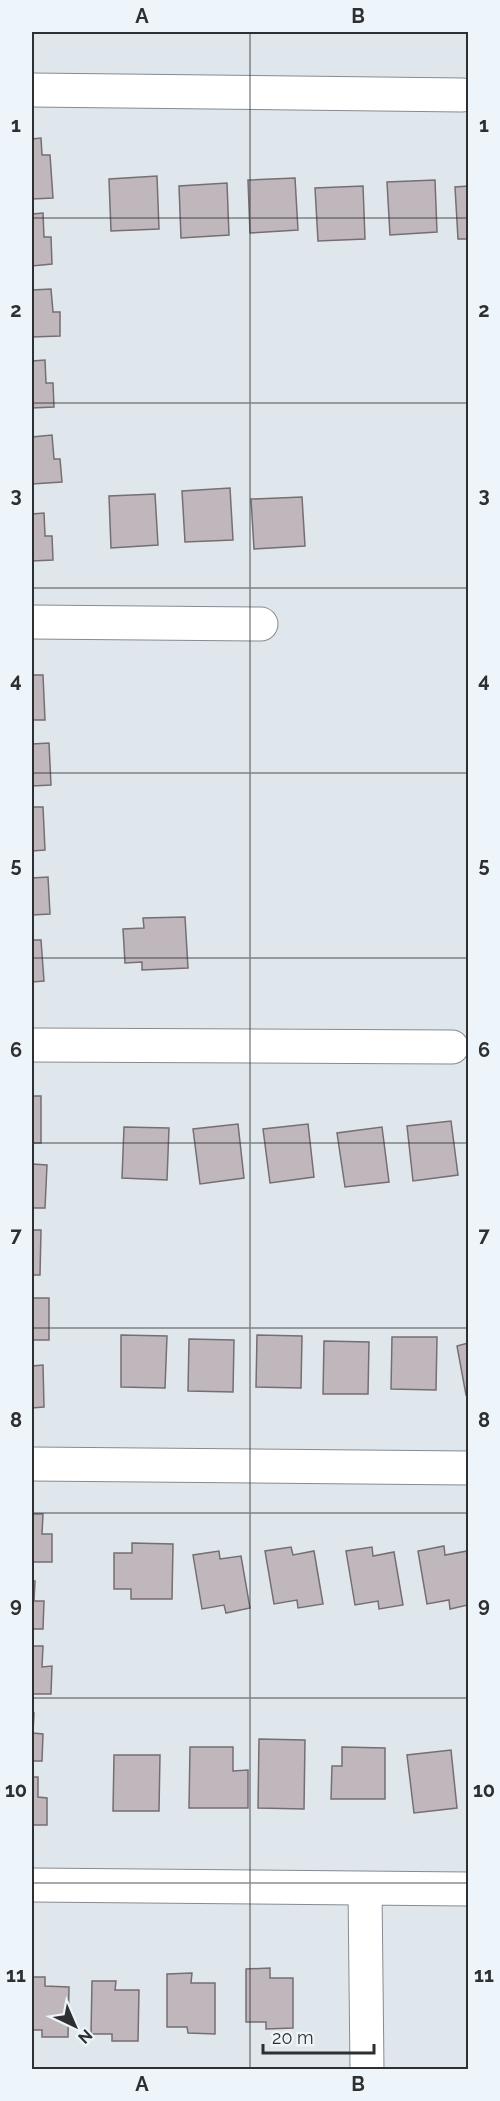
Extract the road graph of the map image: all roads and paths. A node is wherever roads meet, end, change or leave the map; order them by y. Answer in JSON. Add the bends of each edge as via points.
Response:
{"nodes":[{"id":1,"x":32,"y":90,"type":"edge"},
{"id":2,"x":462,"y":94,"type":"dead end"},
{"id":3,"x":32,"y":622,"type":"edge"},
{"id":4,"x":261,"y":624,"type":"dead end"},
{"id":5,"x":32,"y":1045,"type":"edge"},
{"id":6,"x":452,"y":1047,"type":"dead end"},
{"id":7,"x":32,"y":1464,"type":"edge"},
{"id":8,"x":468,"y":1468,"type":"edge"},
{"id":9,"x":32,"y":1885,"type":"edge"},
{"id":10,"x":365,"y":1889,"type":"junction"},
{"id":11,"x":468,"y":1889,"type":"edge"},
{"id":12,"x":367,"y":2070,"type":"edge"}],
"edges":[{"from":1,"to":2,"type":"street"},
{"from":3,"to":4,"type":"street"},
{"from":5,"to":6,"type":"street"},
{"from":7,"to":8,"type":"street"},
{"from":9,"to":10,"type":"street"},
{"from":10,"to":11,"type":"street"},
{"from":10,"to":12,"type":"street"}]}
